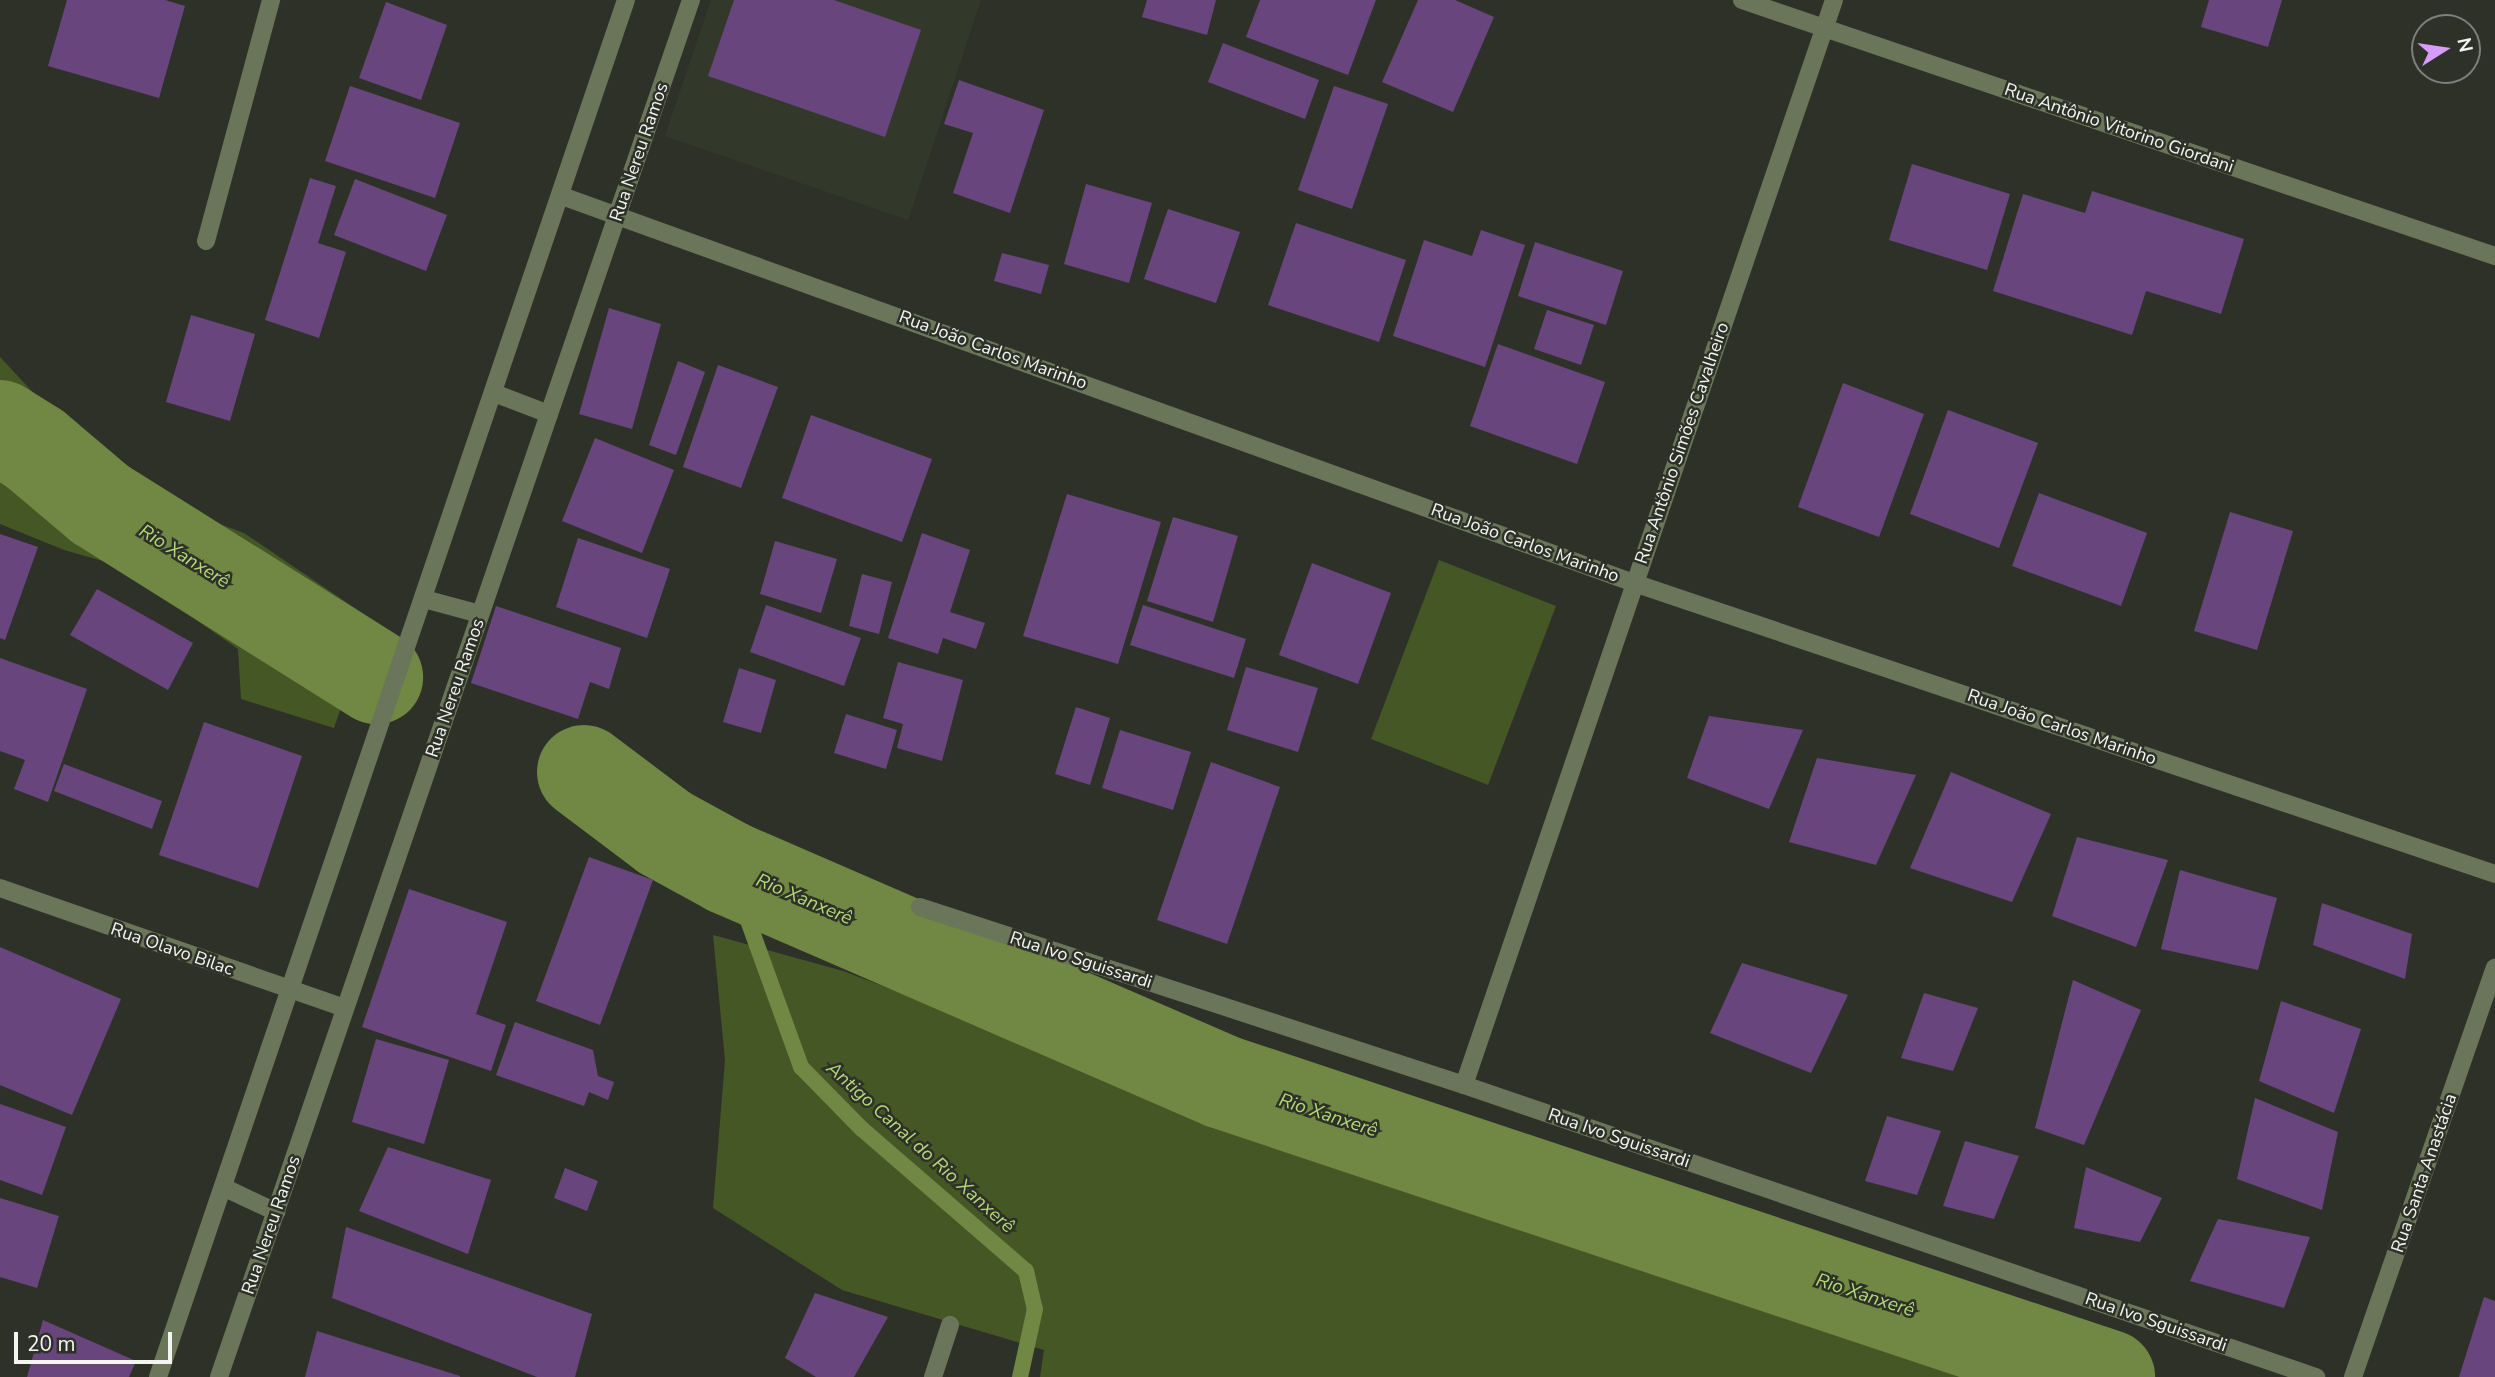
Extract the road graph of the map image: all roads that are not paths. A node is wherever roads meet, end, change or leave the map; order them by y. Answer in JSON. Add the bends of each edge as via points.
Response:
{"nodes":[{"id":1,"x":271,"y":0,"type":"edge"},
{"id":2,"x":626,"y":0,"type":"edge"},
{"id":3,"x":691,"y":0,"type":"edge"},
{"id":4,"x":1742,"y":0,"type":"edge"},
{"id":5,"x":1834,"y":0,"type":"edge"},
{"id":6,"x":1824,"y":27,"type":"junction"},
{"id":7,"x":562,"y":196,"type":"junction"},
{"id":8,"x":618,"y":214,"type":"junction"},
{"id":9,"x":206,"y":241,"type":"dead end"},
{"id":10,"x":2495,"y":256,"type":"edge"},
{"id":11,"x":494,"y":393,"type":"junction"},
{"id":12,"x":549,"y":414,"type":"junction"},
{"id":13,"x":1634,"y":583,"type":"junction"},
{"id":14,"x":424,"y":598,"type":"junction"},
{"id":15,"x":480,"y":614,"type":"junction"},
{"id":16,"x":2495,"y":874,"type":"edge"},
{"id":17,"x":0,"y":888,"type":"edge"},
{"id":18,"x":920,"y":907,"type":"dead end"},
{"id":19,"x":2495,"y":968,"type":"edge"},
{"id":20,"x":290,"y":990,"type":"junction"},
{"id":21,"x":345,"y":1008,"type":"junction"},
{"id":22,"x":1464,"y":1085,"type":"junction"},
{"id":23,"x":223,"y":1187,"type":"junction"},
{"id":24,"x":276,"y":1212,"type":"junction"},
{"id":25,"x":950,"y":1325,"type":"dead end"},
{"id":26,"x":158,"y":1377,"type":"edge"},
{"id":27,"x":219,"y":1377,"type":"edge"},
{"id":28,"x":933,"y":1377,"type":"edge"},
{"id":29,"x":2316,"y":1377,"type":"edge"},
{"id":30,"x":2353,"y":1377,"type":"edge"}],
"edges":[{"from":1,"to":9,"type":"street"},
{"from":2,"to":7,"type":"street"},
{"from":3,"to":8,"type":"street","name":"Rua Nereu Ramos"},
{"from":4,"to":6,"type":"street","name":"Rua Antônio Vitorino Giordani"},
{"from":5,"to":6,"type":"street","name":"Rua Antônio Simões Cavalheiro"},
{"from":6,"to":10,"type":"street","name":"Rua Antônio Vitorino Giordani"},
{"from":6,"to":13,"type":"street","name":"Rua Antônio Simões Cavalheiro"},
{"from":7,"to":8,"type":"street","name":"Rua João Carlos Marinho"},
{"from":7,"to":11,"type":"street"},
{"from":8,"to":12,"type":"street","name":"Rua Nereu Ramos"},
{"from":8,"to":13,"type":"street","name":"Rua João Carlos Marinho"},
{"from":11,"to":12,"type":"street"},
{"from":11,"to":14,"type":"street"},
{"from":12,"to":15,"type":"street","name":"Rua Nereu Ramos"},
{"from":13,"to":16,"type":"street","name":"Rua João Carlos Marinho"},
{"from":13,"to":22,"type":"street","name":"Rua Antônio Simões Cavalheiro"},
{"from":14,"to":15,"type":"street"},
{"from":14,"to":20,"type":"street"},
{"from":15,"to":21,"type":"street","name":"Rua Nereu Ramos"},
{"from":17,"to":20,"type":"street","name":"Rua Olavo Bilac"},
{"from":18,"to":22,"type":"street","name":"Rua Ivo Sguissardi"},
{"from":19,"to":30,"type":"street","name":"Rua Santa Anastácia"},
{"from":20,"to":21,"type":"street","name":"Rua Olavo Bilac"},
{"from":20,"to":23,"type":"street"},
{"from":21,"to":24,"type":"street","name":"Rua Nereu Ramos"},
{"from":22,"to":29,"type":"street","name":"Rua Ivo Sguissardi"},
{"from":23,"to":24,"type":"street"},
{"from":23,"to":26,"type":"street"},
{"from":24,"to":27,"type":"street","name":"Rua Nereu Ramos"},
{"from":25,"to":28,"type":"street"}]}
